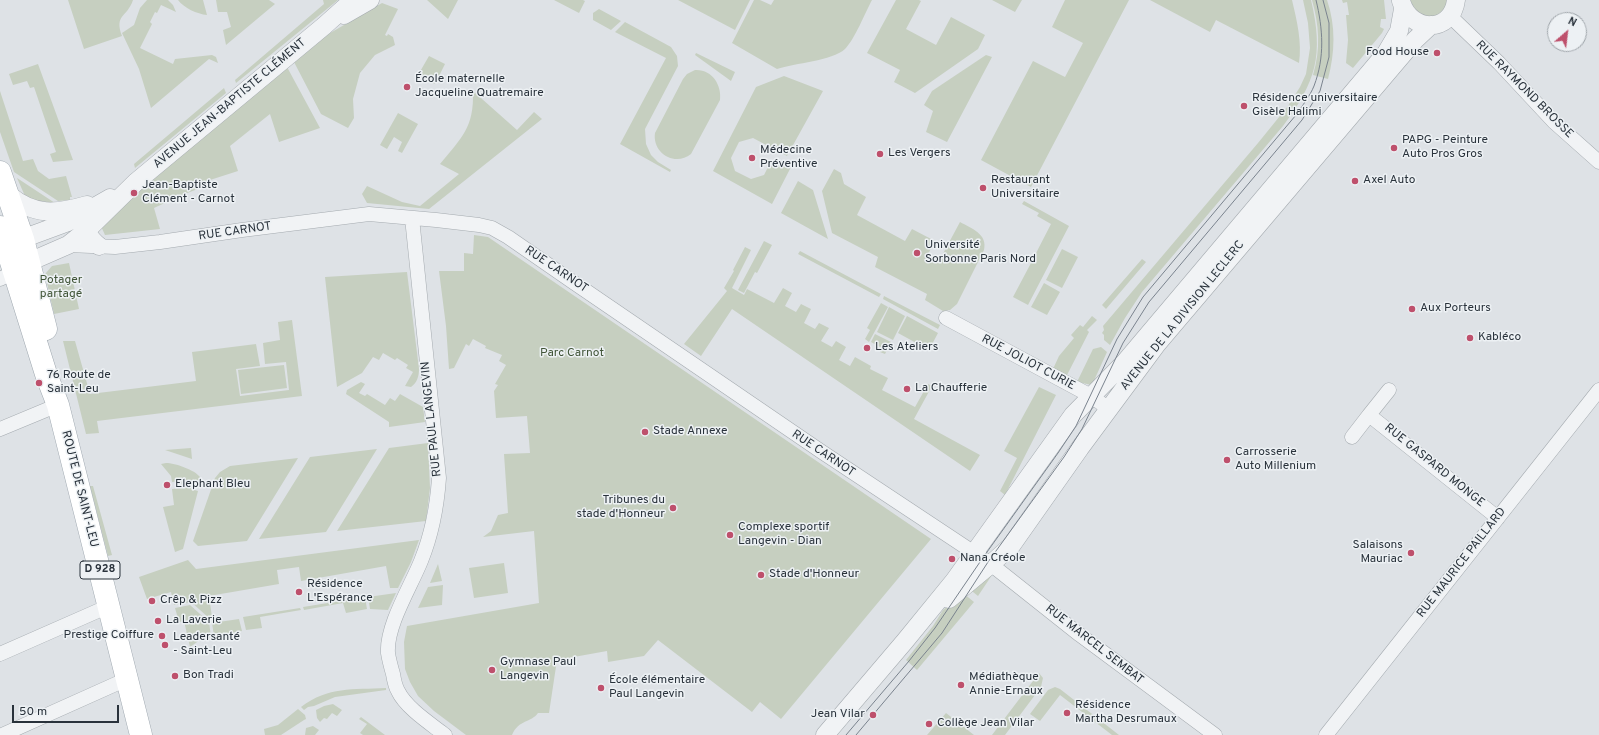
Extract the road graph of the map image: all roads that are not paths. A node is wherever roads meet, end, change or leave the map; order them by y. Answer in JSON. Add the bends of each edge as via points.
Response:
{"nodes":[{"id":1,"x":353,"y":0,"type":"edge"},
{"id":2,"x":370,"y":0,"type":"edge"},
{"id":3,"x":1402,"y":4,"type":"edge"},
{"id":4,"x":1453,"y":8,"type":"edge"},
{"id":5,"x":1431,"y":25,"type":"junction"},
{"id":6,"x":324,"y":26,"type":"junction"},
{"id":7,"x":1599,"y":162,"type":"edge"},
{"id":8,"x":0,"y":172,"type":"edge"},
{"id":9,"x":136,"y":182,"type":"junction"},
{"id":10,"x":9,"y":195,"type":"junction"},
{"id":11,"x":110,"y":198,"type":"junction"},
{"id":12,"x":412,"y":218,"type":"junction"},
{"id":13,"x":87,"y":230,"type":"junction"},
{"id":14,"x":10,"y":237,"type":"edge"},
{"id":15,"x":68,"y":245,"type":"junction"},
{"id":16,"x":99,"y":246,"type":"junction"},
{"id":17,"x":14,"y":271,"type":"edge"},
{"id":18,"x":946,"y":318,"type":"dead end"},
{"id":19,"x":1389,"y":390,"type":"dead end"},
{"id":20,"x":1599,"y":390,"type":"edge"},
{"id":21,"x":1092,"y":397,"type":"junction"},
{"id":22,"x":58,"y":405,"type":"junction"},
{"id":23,"x":1109,"y":409,"type":"junction"},
{"id":24,"x":1369,"y":415,"type":"junction"},
{"id":25,"x":0,"y":429,"type":"edge"},
{"id":26,"x":1352,"y":437,"type":"dead end"},
{"id":27,"x":1498,"y":518,"type":"junction"},
{"id":28,"x":973,"y":553,"type":"junction"},
{"id":29,"x":991,"y":564,"type":"junction"},
{"id":30,"x":109,"y":606,"type":"junction"},
{"id":31,"x":905,"y":641,"type":"junction"},
{"id":32,"x":0,"y":654,"type":"edge"},
{"id":33,"x":127,"y":680,"type":"junction"},
{"id":34,"x":2,"y":735,"type":"edge"},
{"id":35,"x":142,"y":735,"type":"edge"},
{"id":36,"x":445,"y":735,"type":"edge"},
{"id":37,"x":824,"y":735,"type":"edge"},
{"id":38,"x":1215,"y":735,"type":"edge"},
{"id":39,"x":1326,"y":735,"type":"edge"}],
"edges":[{"from":1,"to":6,"type":"street","name":"AVENUE JEAN-BAPTISTE CLÉMENT"},
{"from":2,"to":6,"type":"street","name":"AVENUE JEAN-BAPTISTE CLÉMENT"},
{"from":3,"to":5,"type":"street","name":"AVENUE DE LA DIVISION LECLERC","via":[[1414,22]]},
{"from":3,"to":21,"type":"street","name":"AVENUE DE LA DIVISION LECLERC","via":[[1399,31],[1386,53],[1125,362]]},
{"from":4,"to":5,"type":"street","name":"AVENUE DE LA DIVISION LECLERC","via":[[1440,23]]},
{"from":4,"to":7,"type":"street","name":"RUE RAYMOND BROSSE","via":[[1499,63],[1554,122]]},
{"from":5,"to":23,"type":"street","name":"AVENUE DE LA DIVISION LECLERC","via":[[1415,40],[1157,344]]},
{"from":6,"to":9,"type":"street","name":"AVENUE JEAN-BAPTISTE CLÉMENT"},
{"from":8,"to":10,"type":"main road","name":"ROUTE DE SAINT-LEU","number":"D 928"},
{"from":9,"to":11,"type":"street","name":"AVENUE JEAN-BAPTISTE CLÉMENT"},
{"from":9,"to":13,"type":"street","name":"AVENUE JEAN-BAPTISTE CLÉMENT"},
{"from":10,"to":11,"type":"street","name":"AVENUE JEAN-BAPTISTE CLÉMENT","via":[[29,209],[42,211],[75,208]]},
{"from":10,"to":14,"type":"main road","name":"ROUTE DE SAINT-LEU","number":"D 928"},
{"from":11,"to":13,"type":"street","via":[[93,214]]},
{"from":11,"to":14,"type":"street","name":"AVENUE JEAN-BAPTISTE CLÉMENT","via":[[68,222]]},
{"from":12,"to":16,"type":"street","name":"RUE CARNOT","via":[[373,214],[352,215],[160,242],[115,247]]},
{"from":12,"to":28,"type":"street","name":"RUE CARNOT","via":[[478,225],[498,231]]},
{"from":12,"to":36,"type":"street","name":"RUE PAUL LANGEVIN","via":[[439,478],[430,534],[421,562],[396,617],[388,653],[401,696]]},
{"from":13,"to":15,"type":"street","name":"AVENUE JEAN-BAPTISTE CLÉMENT"},
{"from":13,"to":16,"type":"street"},
{"from":14,"to":17,"type":"main road","name":"ROUTE DE SAINT-LEU","number":"D 928"},
{"from":15,"to":16,"type":"street","name":"RUE CARNOT"},
{"from":15,"to":17,"type":"street","name":"AVENUE JEAN-BAPTISTE CLÉMENT"},
{"from":17,"to":22,"type":"main road","name":"ROUTE DE SAINT-LEU","number":"D 928"},
{"from":18,"to":21,"type":"street","name":"RUE JOLIOT CURIE"},
{"from":19,"to":24,"type":"street"},
{"from":20,"to":27,"type":"street","name":"RUE MAURICE PAILLARD"},
{"from":21,"to":23,"type":"street","name":"RUE JOLIOT CURIE"},
{"from":21,"to":28,"type":"street","name":"AVENUE DE LA DIVISION LECLERC","via":[[1073,415]]},
{"from":22,"to":25,"type":"street"},
{"from":22,"to":30,"type":"main road","name":"ROUTE DE SAINT-LEU","number":"D 928"},
{"from":23,"to":29,"type":"street","name":"AVENUE DE LA DIVISION LECLERC","via":[[1010,546]]},
{"from":24,"to":26,"type":"street"},
{"from":24,"to":27,"type":"street","name":"RUE GASPARD MONGE"},
{"from":27,"to":39,"type":"street","name":"RUE MAURICE PAILLARD"},
{"from":28,"to":29,"type":"street","name":"RUE MARCEL SEMBAT"},
{"from":28,"to":31,"type":"street","name":"AVENUE DE LA DIVISION LECLERC","via":[[954,581]]},
{"from":29,"to":31,"type":"street","name":"AVENUE DE LA DIVISION LECLERC"},
{"from":29,"to":38,"type":"street","name":"RUE MARCEL SEMBAT","via":[[1086,640]]},
{"from":30,"to":32,"type":"street"},
{"from":30,"to":33,"type":"main road","name":"ROUTE DE SAINT-LEU","number":"D 928"},
{"from":31,"to":37,"type":"street","name":"AVENUE DE LA DIVISION LECLERC"},
{"from":33,"to":34,"type":"street"},
{"from":33,"to":35,"type":"main road","name":"ROUTE DE SAINT-LEU","number":"D 928"}]}
